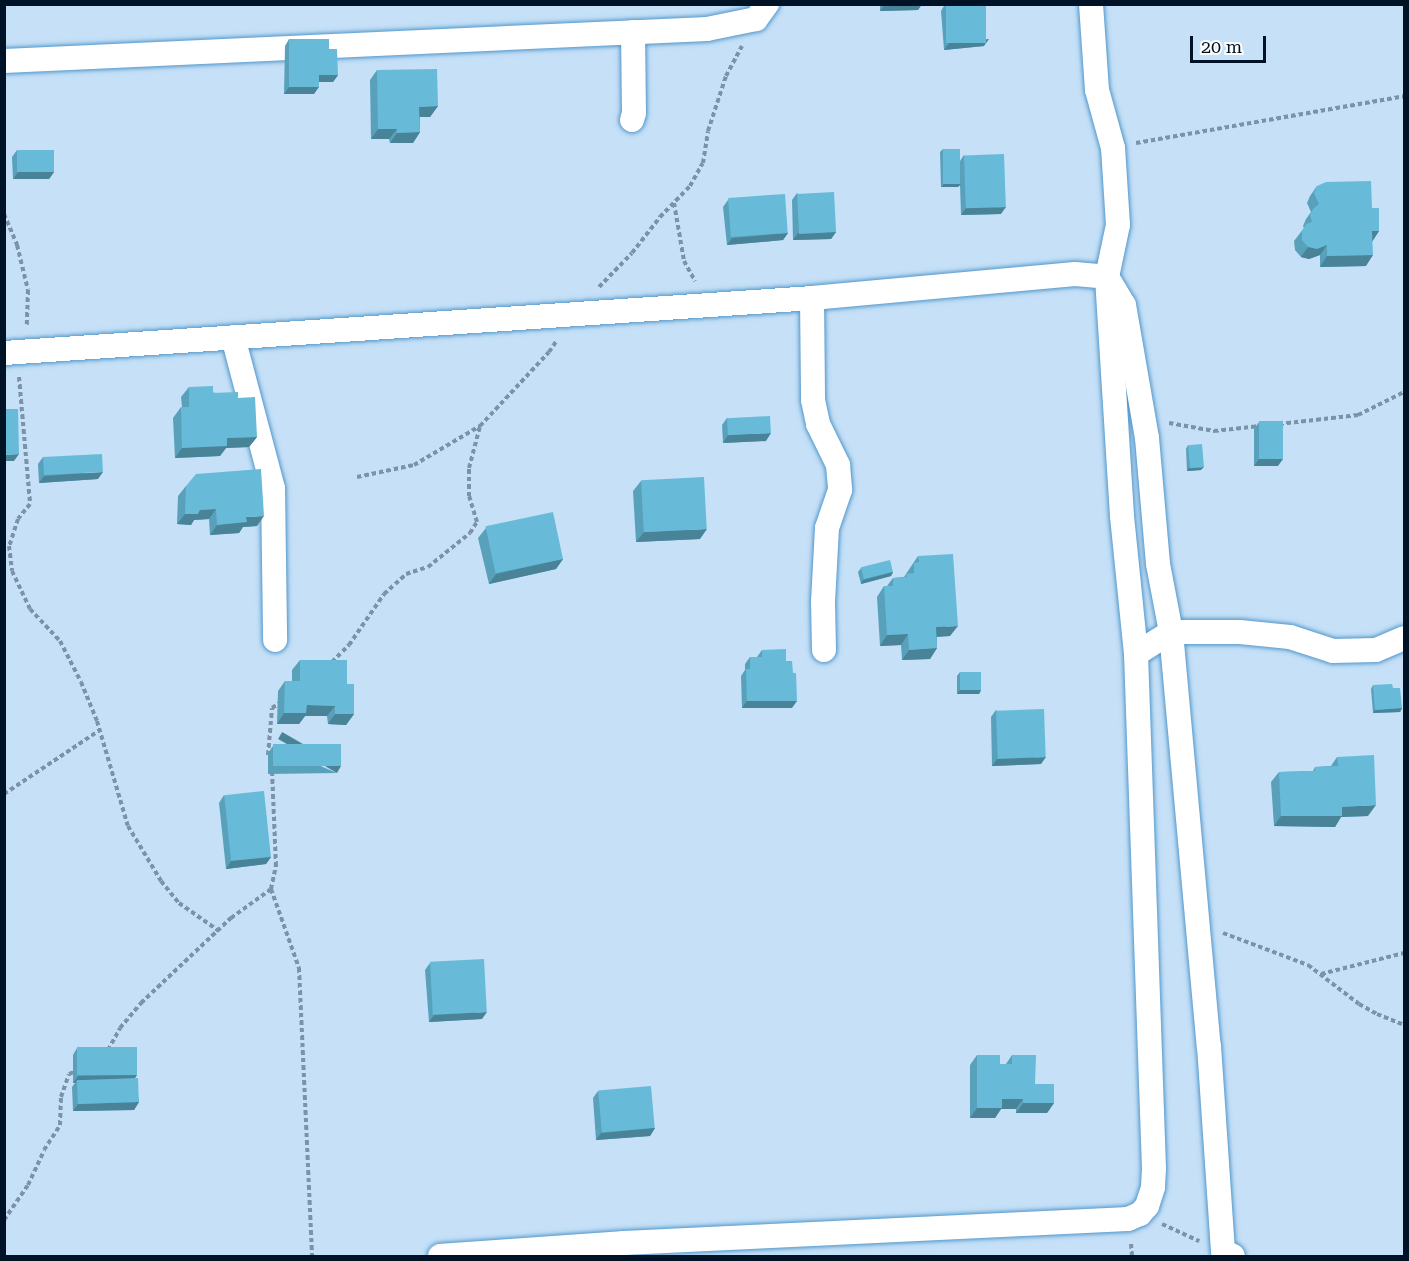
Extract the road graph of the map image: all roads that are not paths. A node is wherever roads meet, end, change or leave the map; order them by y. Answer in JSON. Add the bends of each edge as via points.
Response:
{"nodes":[{"id":1,"x":1092,"y":4,"type":"edge"},
{"id":2,"x":762,"y":12,"type":"edge"},
{"id":3,"x":633,"y":32,"type":"junction"},
{"id":4,"x":4,"y":61,"type":"edge"},
{"id":5,"x":632,"y":120,"type":"dead end"},
{"id":6,"x":1107,"y":277,"type":"junction"},
{"id":7,"x":812,"y":298,"type":"junction"},
{"id":8,"x":233,"y":337,"type":"junction"},
{"id":9,"x":11,"y":353,"type":"edge"},
{"id":10,"x":1172,"y":632,"type":"junction"},
{"id":11,"x":1404,"y":638,"type":"edge"},
{"id":12,"x":275,"y":640,"type":"dead end"},
{"id":13,"x":824,"y":650,"type":"dead end"},
{"id":14,"x":1136,"y":654,"type":"junction"},
{"id":15,"x":1228,"y":1254,"type":"edge"},
{"id":16,"x":440,"y":1257,"type":"edge"}],
"edges":[{"from":1,"to":6,"type":"street","via":[[1097,90],[1113,148],[1118,225]]},
{"from":2,"to":3,"type":"street","via":[[707,28]]},
{"from":3,"to":4,"type":"street"},
{"from":3,"to":5,"type":"street"},
{"from":6,"to":7,"type":"street","via":[[1075,274]]},
{"from":6,"to":10,"type":"street","via":[[1124,304],[1144,419],[1158,564]]},
{"from":6,"to":14,"type":"street","via":[[1122,516]]},
{"from":7,"to":8,"type":"street"},
{"from":7,"to":13,"type":"street","via":[[813,400],[818,424],[838,465],[840,490],[826,528]]},
{"from":8,"to":9,"type":"street"},
{"from":8,"to":12,"type":"street","via":[[273,488]]},
{"from":10,"to":11,"type":"street","via":[[1240,632],[1290,638],[1333,651],[1376,650]]},
{"from":10,"to":14,"type":"street"},
{"from":10,"to":15,"type":"street"},
{"from":14,"to":16,"type":"street","via":[[1154,1168],[1153,1187],[1140,1214],[1128,1219],[624,1243]]}]}
